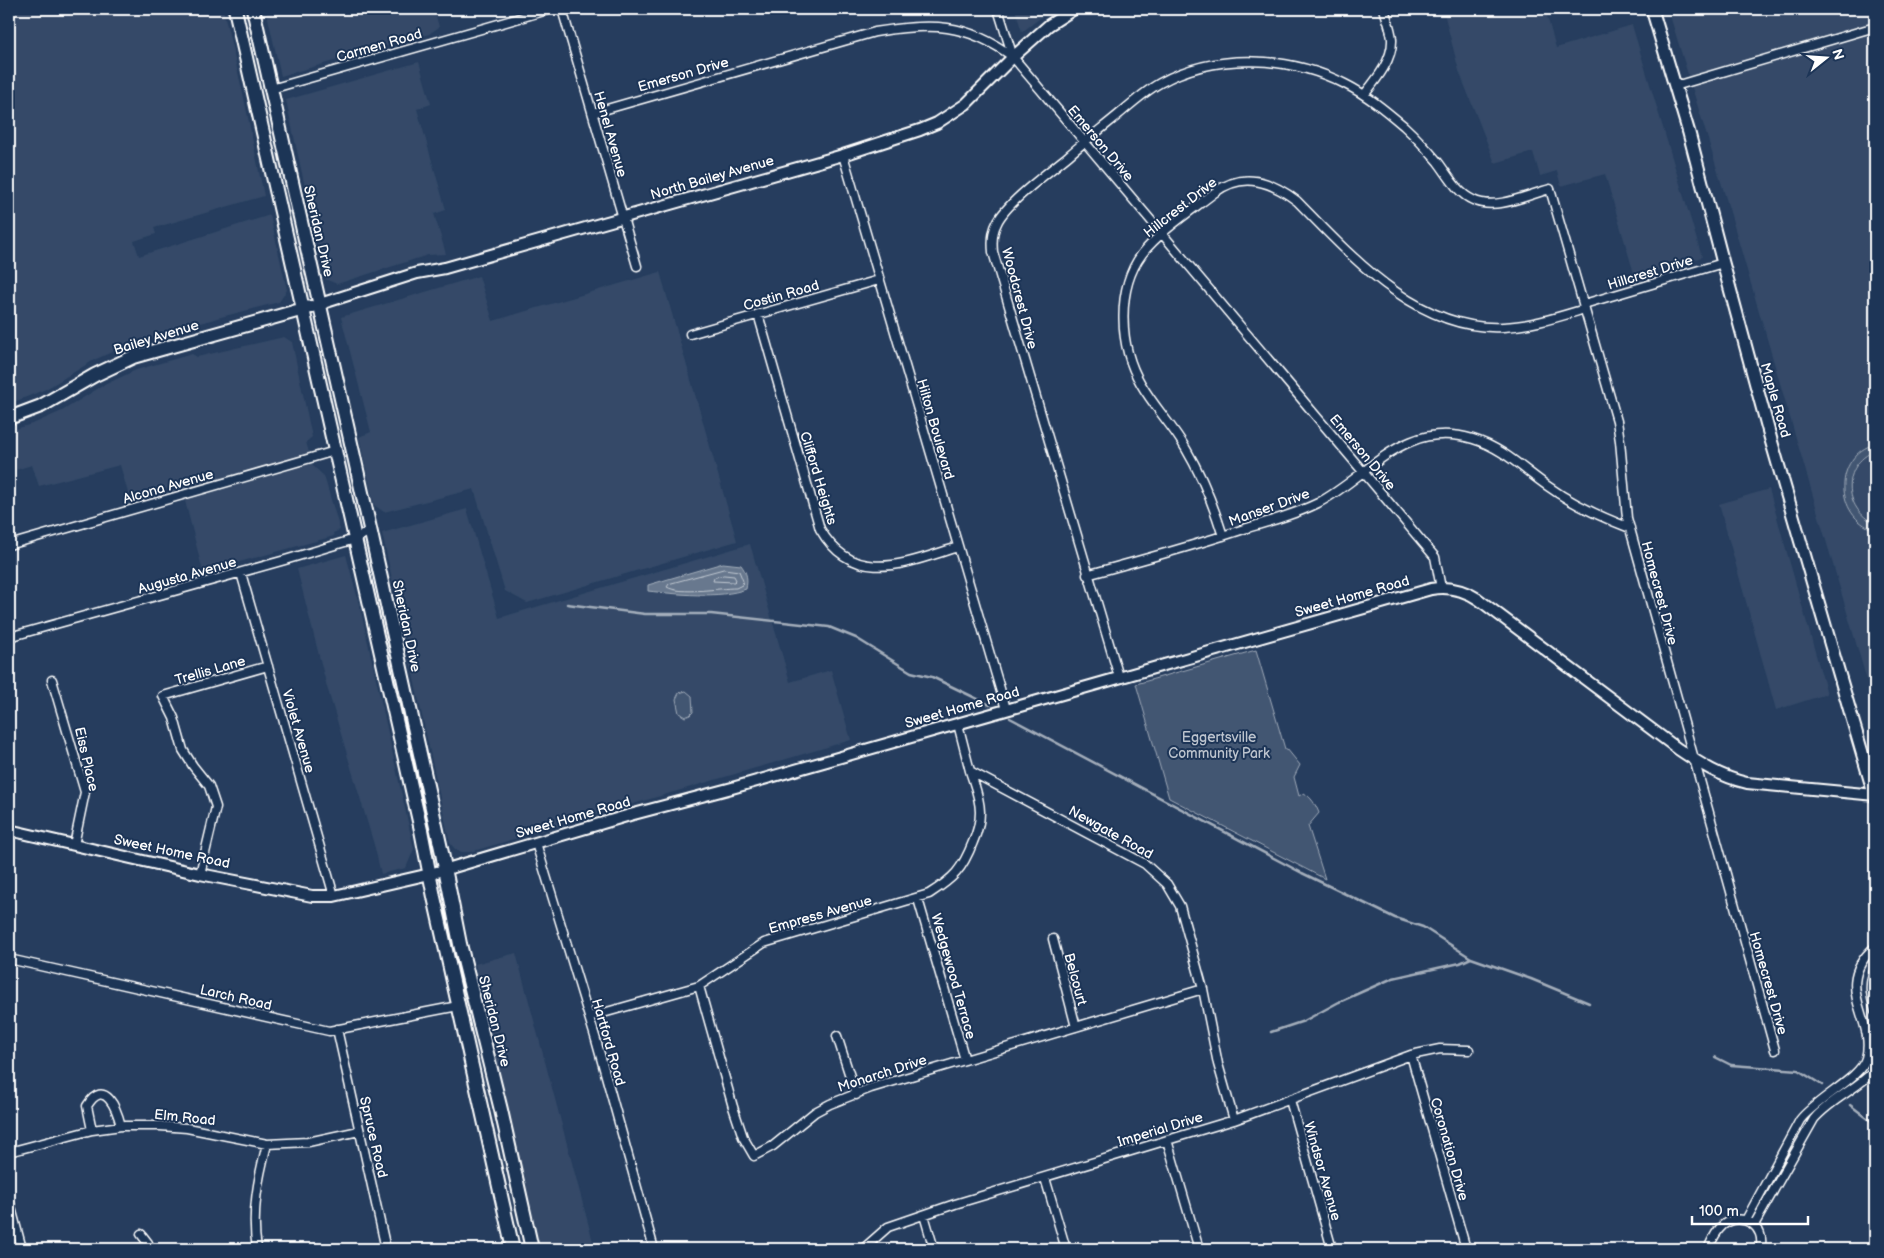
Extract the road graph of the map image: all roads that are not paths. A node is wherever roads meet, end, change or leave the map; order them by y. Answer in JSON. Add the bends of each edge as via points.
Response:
{"nodes":[{"id":1,"x":235,"y":9,"type":"edge"},
{"id":2,"x":253,"y":9,"type":"edge"},
{"id":3,"x":551,"y":9,"type":"edge"},
{"id":4,"x":562,"y":9,"type":"edge"},
{"id":5,"x":998,"y":9,"type":"edge"},
{"id":6,"x":1074,"y":9,"type":"edge"},
{"id":7,"x":1384,"y":9,"type":"edge"},
{"id":8,"x":1652,"y":9,"type":"edge"},
{"id":9,"x":1875,"y":27,"type":"edge"},
{"id":10,"x":1013,"y":57,"type":"junction"},
{"id":11,"x":1675,"y":86,"type":"junction"},
{"id":12,"x":271,"y":89,"type":"junction"},
{"id":13,"x":1364,"y":95,"type":"junction"},
{"id":14,"x":592,"y":113,"type":"junction"},
{"id":15,"x":1084,"y":142,"type":"junction"},
{"id":16,"x":843,"y":155,"type":"junction"},
{"id":17,"x":1501,"y":203,"type":"joint"},
{"id":18,"x":622,"y":217,"type":"junction"},
{"id":19,"x":1162,"y":235,"type":"junction"},
{"id":20,"x":1722,"y":263,"type":"junction"},
{"id":21,"x":636,"y":266,"type":"dead end"},
{"id":22,"x":879,"y":280,"type":"junction"},
{"id":23,"x":320,"y":304,"type":"junction"},
{"id":24,"x":1584,"y":307,"type":"junction"},
{"id":25,"x":303,"y":310,"type":"junction"},
{"id":26,"x":758,"y":314,"type":"junction"},
{"id":27,"x":690,"y":334,"type":"dead end"},
{"id":28,"x":9,"y":418,"type":"edge"},
{"id":29,"x":335,"y":451,"type":"junction"},
{"id":30,"x":1363,"y":472,"type":"junction"},
{"id":31,"x":1630,"y":528,"type":"junction"},
{"id":32,"x":370,"y":531,"type":"junction"},
{"id":33,"x":1222,"y":536,"type":"junction"},
{"id":34,"x":355,"y":539,"type":"junction"},
{"id":35,"x":9,"y":545,"type":"edge"},
{"id":36,"x":958,"y":547,"type":"junction"},
{"id":37,"x":241,"y":573,"type":"junction"},
{"id":38,"x":1087,"y":575,"type":"junction"},
{"id":39,"x":1441,"y":588,"type":"junction"},
{"id":40,"x":9,"y":637,"type":"edge"},
{"id":41,"x":268,"y":666,"type":"junction"},
{"id":42,"x":1119,"y":677,"type":"junction"},
{"id":43,"x":52,"y":680,"type":"dead end"},
{"id":44,"x":1006,"y":710,"type":"junction"},
{"id":45,"x":958,"y":724,"type":"junction"},
{"id":46,"x":1693,"y":759,"type":"junction"},
{"id":47,"x":970,"y":771,"type":"junction"},
{"id":48,"x":1875,"y":796,"type":"edge"},
{"id":49,"x":9,"y":830,"type":"edge"},
{"id":50,"x":536,"y":843,"type":"junction"},
{"id":51,"x":74,"y":845,"type":"junction"},
{"id":52,"x":445,"y":870,"type":"junction"},
{"id":53,"x":200,"y":874,"type":"junction"},
{"id":54,"x":430,"y":874,"type":"junction"},
{"id":55,"x":334,"y":896,"type":"junction"},
{"id":56,"x":918,"y":899,"type":"junction"},
{"id":57,"x":1053,"y":939,"type":"dead end"},
{"id":58,"x":1875,"y":947,"type":"edge"},
{"id":59,"x":9,"y":959,"type":"edge"},
{"id":60,"x":1875,"y":969,"type":"edge"},
{"id":61,"x":699,"y":986,"type":"junction"},
{"id":62,"x":1203,"y":989,"type":"junction"},
{"id":63,"x":458,"y":1006,"type":"junction"},
{"id":64,"x":1875,"y":1011,"type":"edge"},
{"id":65,"x":589,"y":1017,"type":"junction"},
{"id":66,"x":1076,"y":1027,"type":"junction"},
{"id":67,"x":337,"y":1030,"type":"junction"},
{"id":68,"x":838,"y":1036,"type":"dead end"},
{"id":69,"x":1469,"y":1050,"type":"dead end"},
{"id":70,"x":1775,"y":1050,"type":"dead end"},
{"id":71,"x":1411,"y":1055,"type":"junction"},
{"id":72,"x":965,"y":1060,"type":"junction"},
{"id":73,"x":1875,"y":1070,"type":"edge"},
{"id":74,"x":1839,"y":1086,"type":"junction"},
{"id":75,"x":856,"y":1094,"type":"junction"},
{"id":76,"x":1845,"y":1095,"type":"junction"},
{"id":77,"x":1290,"y":1100,"type":"junction"},
{"id":78,"x":1234,"y":1120,"type":"junction"},
{"id":79,"x":121,"y":1126,"type":"junction"},
{"id":80,"x":92,"y":1130,"type":"junction"},
{"id":81,"x":359,"y":1130,"type":"junction"},
{"id":82,"x":1167,"y":1140,"type":"junction"},
{"id":83,"x":267,"y":1144,"type":"junction"},
{"id":84,"x":9,"y":1152,"type":"edge"},
{"id":85,"x":1045,"y":1178,"type":"junction"},
{"id":86,"x":9,"y":1200,"type":"edge"},
{"id":87,"x":924,"y":1215,"type":"junction"},
{"id":88,"x":1746,"y":1220,"type":"junction"},
{"id":89,"x":1754,"y":1224,"type":"junction"},
{"id":90,"x":141,"y":1234,"type":"dead end"},
{"id":91,"x":22,"y":1249,"type":"edge"},
{"id":92,"x":149,"y":1249,"type":"edge"},
{"id":93,"x":258,"y":1249,"type":"edge"},
{"id":94,"x":386,"y":1249,"type":"edge"},
{"id":95,"x":513,"y":1249,"type":"edge"},
{"id":96,"x":532,"y":1249,"type":"edge"},
{"id":97,"x":654,"y":1249,"type":"edge"},
{"id":98,"x":863,"y":1249,"type":"edge"},
{"id":99,"x":934,"y":1249,"type":"edge"},
{"id":100,"x":1066,"y":1249,"type":"edge"},
{"id":101,"x":1199,"y":1249,"type":"edge"},
{"id":102,"x":1332,"y":1249,"type":"edge"},
{"id":103,"x":1466,"y":1249,"type":"edge"},
{"id":104,"x":1708,"y":1249,"type":"edge"},
{"id":105,"x":1760,"y":1249,"type":"edge"}],
"edges":[{"from":1,"to":25,"type":"main road"},
{"from":2,"to":12,"type":"main road","name":"Sheridan Drive"},
{"from":3,"to":12,"type":"street","name":"Carmen Road"},
{"from":4,"to":14,"type":"street","name":"Henel Avenue"},
{"from":5,"to":10,"type":"street"},
{"from":6,"to":10,"type":"street","name":"North Bailey Avenue"},
{"from":7,"to":13,"type":"street","via":[[1391,33],[1391,50],[1381,72]]},
{"from":8,"to":11,"type":"main road","name":"Maple Road"},
{"from":9,"to":11,"type":"street"},
{"from":10,"to":14,"type":"street","name":"Emerson Drive","via":[[977,36],[945,28],[912,26],[859,35]]},
{"from":10,"to":15,"type":"street","name":"Emerson Drive"},
{"from":10,"to":16,"type":"street","name":"North Bailey Avenue","via":[[966,104],[937,123]]},
{"from":11,"to":20,"type":"main road","name":"Maple Road"},
{"from":12,"to":23,"type":"main road","name":"Sheridan Drive"},
{"from":13,"to":15,"type":"street","name":"Woodcrest Drive","via":[[1325,75],[1291,65],[1249,62],[1204,67],[1173,76],[1146,92]]},
{"from":13,"to":17,"type":"street","name":"Woodcrest Drive","via":[[1408,130],[1464,195],[1482,203]]},
{"from":14,"to":18,"type":"street","name":"Henel Avenue"},
{"from":15,"to":19,"type":"street","name":"Emerson Drive"},
{"from":15,"to":38,"type":"street","name":"Woodcrest Drive","via":[[1002,214],[992,240]]},
{"from":16,"to":18,"type":"street","name":"North Bailey Avenue"},
{"from":16,"to":22,"type":"street","name":"Hilton Boulevard"},
{"from":17,"to":24,"type":"street","name":"Homecrest Drive","via":[[1550,189]]},
{"from":18,"to":21,"type":"street","name":"Henel Avenue"},
{"from":18,"to":23,"type":"street","name":"North Bailey Avenue","via":[[446,268],[417,273]]},
{"from":19,"to":24,"type":"street","name":"Hillcrest Drive","via":[[1225,186],[1242,181],[1264,182],[1297,201],[1386,285],[1451,319],[1482,326],[1508,327],[1546,321]]},
{"from":19,"to":30,"type":"street","name":"Emerson Drive"},
{"from":19,"to":33,"type":"street","name":"Hillcrest Drive","via":[[1142,255],[1129,280],[1124,316],[1127,347],[1140,384],[1187,450]]},
{"from":20,"to":24,"type":"street","name":"Hillcrest Drive"},
{"from":20,"to":48,"type":"main road","name":"Maple Road"},
{"from":22,"to":26,"type":"street","name":"Costin Road"},
{"from":22,"to":36,"type":"street","name":"Hilton Boulevard"},
{"from":23,"to":25,"type":"main road","name":"Bailey Avenue"},
{"from":23,"to":32,"type":"main road","name":"Sheridan Drive"},
{"from":24,"to":31,"type":"street","name":"Homecrest Drive","via":[[1616,421]]},
{"from":25,"to":28,"type":"main road","name":"Bailey Avenue","via":[[125,360],[46,404]]},
{"from":25,"to":29,"type":"main road"},
{"from":26,"to":27,"type":"street","name":"Costin Road"},
{"from":26,"to":36,"type":"street","name":"Clifford Heights","via":[[820,529],[831,545],[857,562],[883,567]]},
{"from":29,"to":34,"type":"main road"},
{"from":29,"to":35,"type":"street","name":"Alcona Avenue"},
{"from":30,"to":31,"type":"street","name":"Manser Drive","via":[[1395,448],[1420,438],[1448,435],[1472,438],[1500,450],[1581,507]]},
{"from":30,"to":33,"type":"street","name":"Manser Drive","via":[[1336,492],[1301,511]]},
{"from":30,"to":39,"type":"street","name":"Emerson Drive","via":[[1435,557]]},
{"from":31,"to":46,"type":"street","name":"Homecrest Drive"},
{"from":32,"to":34,"type":"street","name":"Augusta Avenue"},
{"from":32,"to":52,"type":"main road","name":"Sheridan Drive"},
{"from":33,"to":38,"type":"street","name":"Manser Drive"},
{"from":34,"to":37,"type":"street","name":"Augusta Avenue"},
{"from":34,"to":54,"type":"main road"},
{"from":36,"to":44,"type":"street","name":"Hilton Boulevard"},
{"from":37,"to":40,"type":"street","name":"Augusta Avenue"},
{"from":37,"to":41,"type":"street","name":"Violet Avenue"},
{"from":38,"to":42,"type":"street","name":"Woodcrest Drive"},
{"from":39,"to":42,"type":"street","name":"Sweet Home Road"},
{"from":39,"to":46,"type":"street","name":"Sweet Home Road","via":[[1462,591],[1478,599]]},
{"from":41,"to":53,"type":"street","name":"Trellis Lane","via":[[163,696],[174,718],[183,750],[209,786],[216,807]]},
{"from":41,"to":55,"type":"street","name":"Violet Avenue"},
{"from":42,"to":44,"type":"street","name":"Sweet Home Road"},
{"from":43,"to":51,"type":"street","name":"Eiss Place","via":[[85,792]]},
{"from":44,"to":45,"type":"street","name":"Sweet Home Road"},
{"from":45,"to":47,"type":"street"},
{"from":45,"to":50,"type":"street","name":"Sweet Home Road"},
{"from":46,"to":48,"type":"street","name":"Sweet Home Road","via":[[1747,783]]},
{"from":46,"to":70,"type":"street","name":"Homecrest Drive"},
{"from":47,"to":56,"type":"street","name":"Empress Avenue","via":[[980,813],[965,863],[946,883]]},
{"from":47,"to":62,"type":"street","name":"Newgate Road","via":[[1133,857],[1156,873],[1180,906]]},
{"from":49,"to":51,"type":"street","name":"Sweet Home Road"},
{"from":50,"to":52,"type":"street","name":"Sweet Home Road"},
{"from":50,"to":65,"type":"street","name":"Hartford Road"},
{"from":51,"to":53,"type":"street","name":"Sweet Home Road"},
{"from":52,"to":54,"type":"street","name":"Sweet Home Road"},
{"from":52,"to":96,"type":"main road","name":"Sheridan Drive"},
{"from":53,"to":55,"type":"street","name":"Sweet Home Road","via":[[312,896]]},
{"from":54,"to":55,"type":"street","name":"Sweet Home Road"},
{"from":54,"to":63,"type":"main road"},
{"from":56,"to":61,"type":"street","name":"Empress Avenue","via":[[764,944]]},
{"from":56,"to":72,"type":"street","name":"Wedgewood Terrace"},
{"from":57,"to":66,"type":"street","name":"Belcourt"},
{"from":58,"to":74,"type":"street","via":[[1861,964],[1855,982],[1868,1041],[1866,1060],[1856,1074]]},
{"from":59,"to":67,"type":"street","name":"Larch Road","via":[[329,1031]]},
{"from":60,"to":64,"type":"street","via":[[1870,988]]},
{"from":61,"to":65,"type":"street","name":"Empress Avenue"},
{"from":61,"to":75,"type":"street","name":"Monarch Drive","via":[[733,1107],[743,1137],[754,1156],[773,1146],[816,1112]]},
{"from":62,"to":66,"type":"street","name":"Monarch Drive"},
{"from":62,"to":78,"type":"street","name":"Newgate Road","via":[[1218,1064]]},
{"from":63,"to":67,"type":"street","name":"Larch Road"},
{"from":63,"to":95,"type":"main road"},
{"from":65,"to":97,"type":"street","name":"Hartford Road"},
{"from":66,"to":72,"type":"street","name":"Monarch Drive"},
{"from":67,"to":81,"type":"street","name":"Spruce Road"},
{"from":68,"to":75,"type":"street"},
{"from":69,"to":71,"type":"street","name":"Imperial Drive","via":[[1440,1049]]},
{"from":71,"to":77,"type":"street","name":"Imperial Drive"},
{"from":71,"to":103,"type":"street","name":"Coronation Drive"},
{"from":72,"to":75,"type":"street","name":"Monarch Drive"},
{"from":73,"to":76,"type":"street"},
{"from":74,"to":76,"type":"street"},
{"from":74,"to":88,"type":"street","via":[[1800,1120]]},
{"from":76,"to":89,"type":"street","via":[[1814,1120]]},
{"from":77,"to":78,"type":"street","name":"Imperial Drive"},
{"from":77,"to":102,"type":"street","name":"Windsor Avenue"},
{"from":78,"to":82,"type":"street","name":"Imperial Drive"},
{"from":79,"to":80,"type":"street","name":"Elm Road"},
{"from":79,"to":80,"type":"street","via":[[111,1099],[99,1095],[87,1106]]},
{"from":79,"to":83,"type":"street","name":"Elm Road","via":[[187,1128]]},
{"from":80,"to":84,"type":"street","name":"Elm Road"},
{"from":81,"to":83,"type":"street","name":"Elm Road","via":[[308,1142]]},
{"from":81,"to":94,"type":"street","name":"Spruce Road"},
{"from":82,"to":85,"type":"street","name":"Imperial Drive"},
{"from":82,"to":101,"type":"street"},
{"from":83,"to":93,"type":"street","via":[[254,1216]]},
{"from":85,"to":87,"type":"street","name":"Imperial Drive"},
{"from":85,"to":100,"type":"street"},
{"from":86,"to":91,"type":"street"},
{"from":87,"to":98,"type":"street","name":"Imperial Drive","via":[[888,1227]]},
{"from":87,"to":99,"type":"street"},
{"from":88,"to":89,"type":"street"},
{"from":88,"to":104,"type":"street","via":[[1723,1225]]},
{"from":89,"to":105,"type":"street","via":[[1761,1241]]},
{"from":90,"to":92,"type":"street"}]}
